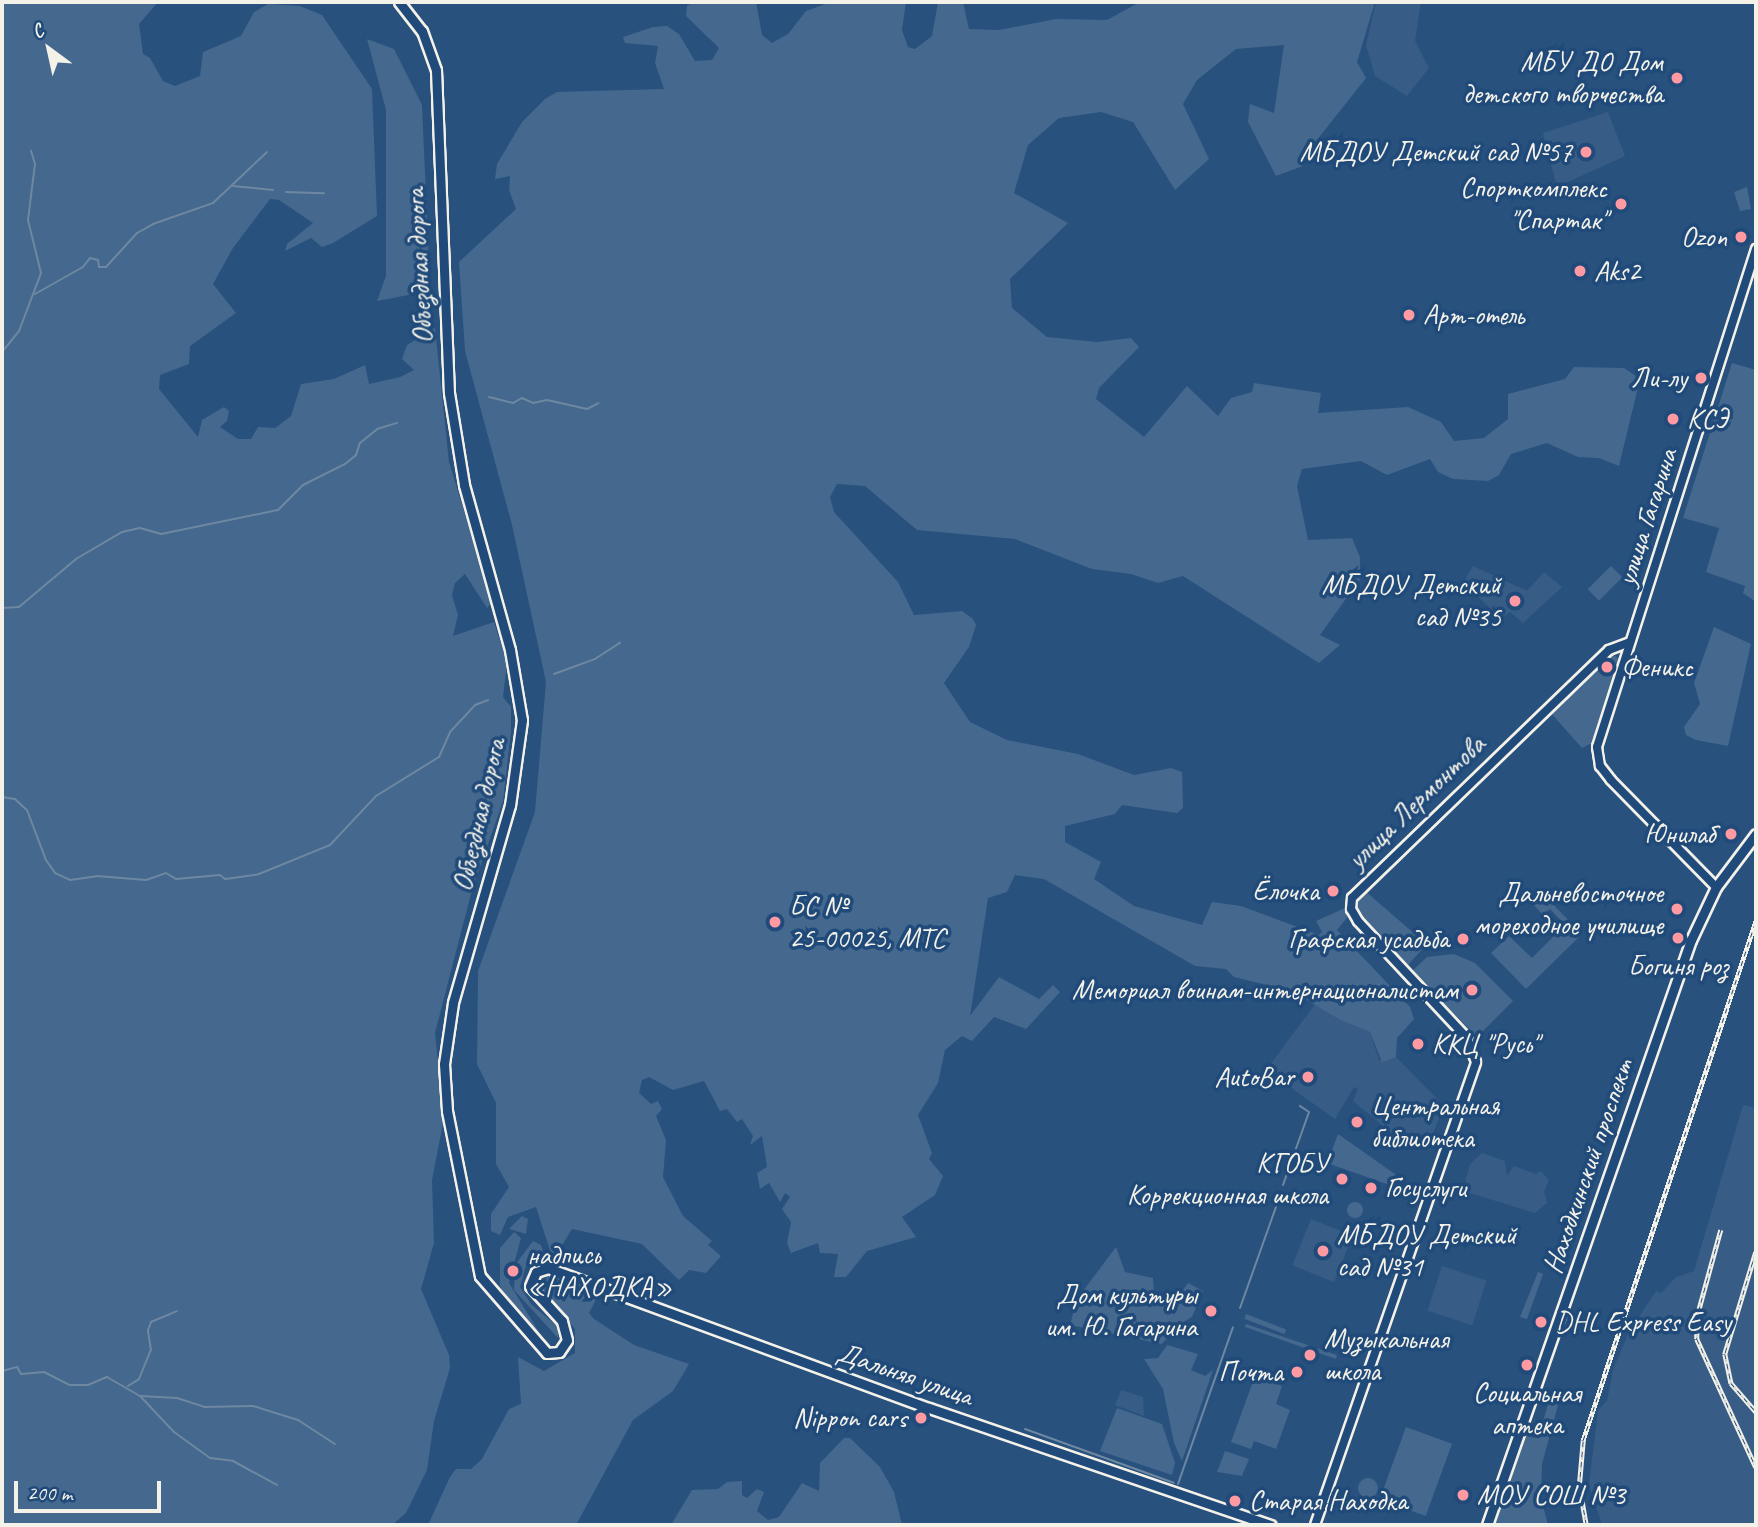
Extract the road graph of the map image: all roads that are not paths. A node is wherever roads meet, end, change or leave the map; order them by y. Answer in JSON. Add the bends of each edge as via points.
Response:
{"nodes":[{"id":1,"x":399,"y":2,"type":"edge"},
{"id":2,"x":1756,"y":248,"type":"edge"},
{"id":3,"x":1630,"y":642,"type":"junction"},
{"id":4,"x":1756,"y":834,"type":"edge"},
{"id":5,"x":1716,"y":887,"type":"junction"},
{"id":6,"x":531,"y":1278,"type":"joint"},
{"id":7,"x":1270,"y":1525,"type":"edge"},
{"id":8,"x":1315,"y":1525,"type":"edge"},
{"id":9,"x":1487,"y":1525,"type":"edge"}],
"edges":[{"from":1,"to":6,"type":"main road","name":"Объездная дорога","via":[[422,31],[436,70],[449,393],[464,485],[510,650],[522,720],[510,805],[453,1003],[444,1064],[447,1111],[477,1269],[540,1348],[550,1354],[559,1352],[567,1340],[566,1328],[534,1294]]},
{"from":2,"to":3,"type":"main road","name":"улица Гагарина"},
{"from":3,"to":5,"type":"main road","name":"улица Гагарина","via":[[1599,738],[1598,761]]},
{"from":3,"to":8,"type":"main road","name":"улица Лермонтова","via":[[1609,650],[1352,898],[1351,909],[1358,921],[1473,1047],[1475,1074]]},
{"from":4,"to":5,"type":"main road","name":"Находкинский проспект"},
{"from":5,"to":9,"type":"main road","name":"Находкинский проспект","via":[[1691,940]]},
{"from":6,"to":7,"type":"main road","name":"Дальняя улица","via":[[543,1268],[566,1272],[929,1408]]}]}
